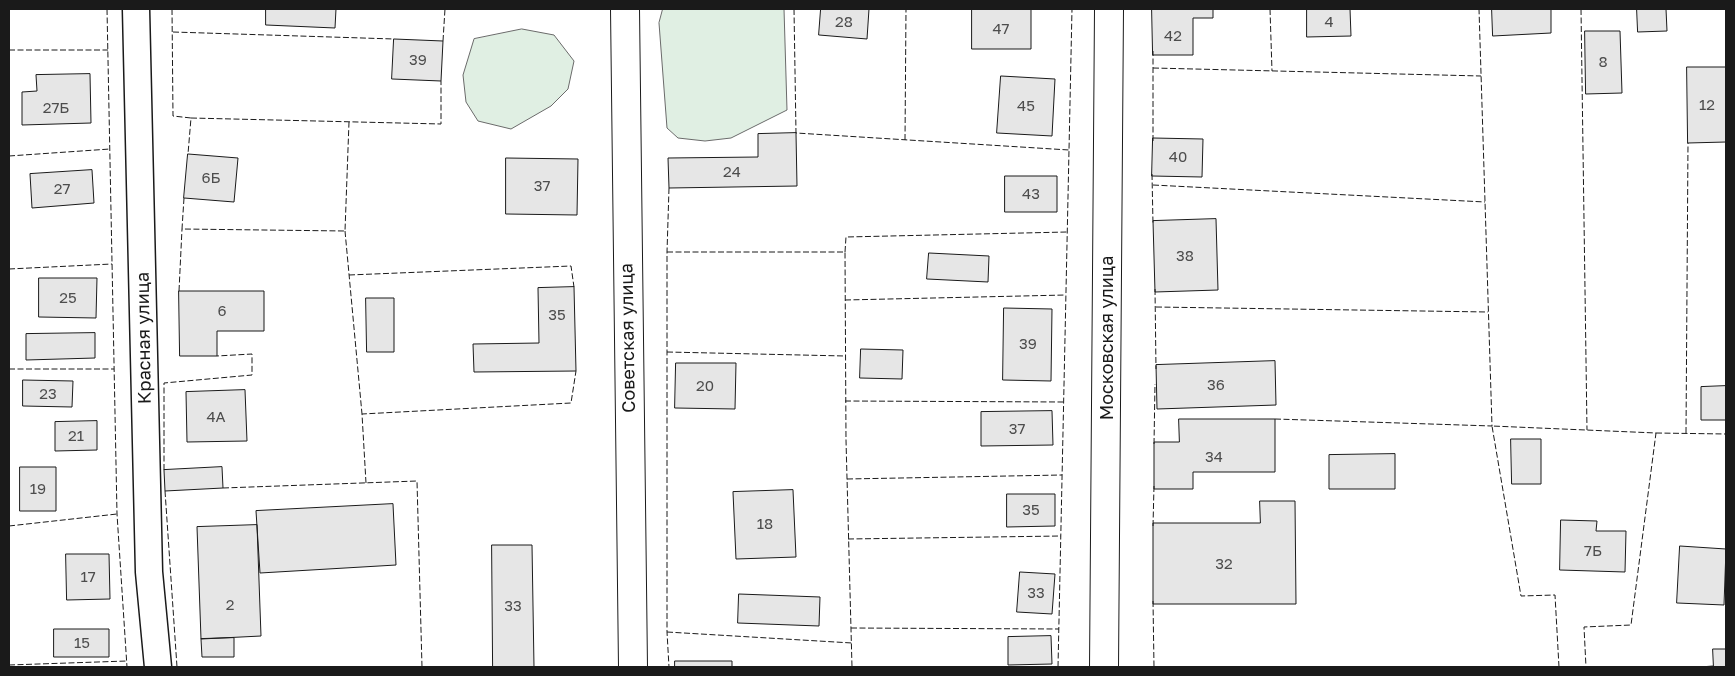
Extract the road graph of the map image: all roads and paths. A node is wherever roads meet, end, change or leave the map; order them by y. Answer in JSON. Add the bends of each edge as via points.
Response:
{"nodes":[{"id":1,"x":136,"y":9,"type":"edge"},
{"id":2,"x":625,"y":9,"type":"edge"},
{"id":3,"x":1109,"y":9,"type":"edge"},
{"id":4,"x":158,"y":667,"type":"edge"},
{"id":5,"x":633,"y":667,"type":"edge"},
{"id":6,"x":1104,"y":667,"type":"edge"}],
"edges":[{"from":1,"to":4,"type":"street","name":"Красная улица","via":[[149,572]]},
{"from":2,"to":5,"type":"main road","name":"Советская улица"},
{"from":3,"to":6,"type":"main road","name":"Московская улица"}]}
